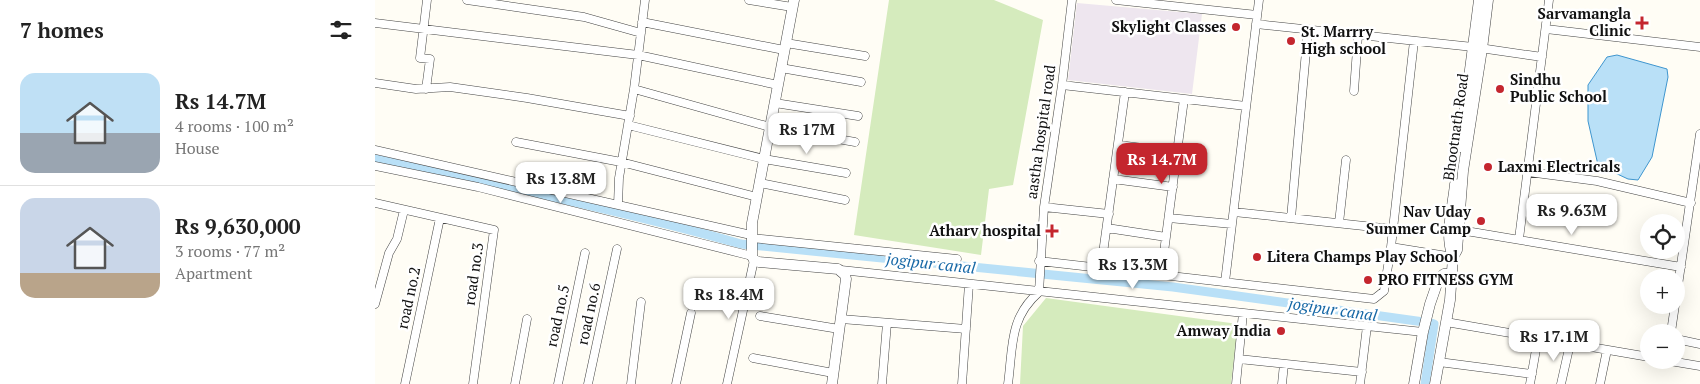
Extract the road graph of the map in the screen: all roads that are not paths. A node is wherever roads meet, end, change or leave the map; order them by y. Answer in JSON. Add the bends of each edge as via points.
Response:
{"nodes":[{"id":1,"x":427,"y":0,"type":"edge"},
{"id":2,"x":467,"y":0,"type":"edge"},
{"id":3,"x":645,"y":0,"type":"edge"},
{"id":4,"x":749,"y":0,"type":"edge"},
{"id":5,"x":1073,"y":0,"type":"edge"},
{"id":6,"x":1116,"y":0,"type":"edge"},
{"id":7,"x":1259,"y":0,"type":"edge"},
{"id":8,"x":1479,"y":0,"type":"edge"},
{"id":9,"x":1488,"y":0,"type":"edge"},
{"id":10,"x":1549,"y":0,"type":"edge"},
{"id":11,"x":793,"y":3,"type":"edge"},
{"id":12,"x":1256,"y":20,"type":"junction"},
{"id":13,"x":642,"y":22,"type":"junction"},
{"id":14,"x":375,"y":23,"type":"edge"},
{"id":15,"x":1308,"y":29,"type":"junction"},
{"id":16,"x":1546,"y":29,"type":"junction"},
{"id":17,"x":423,"y":30,"type":"junction"},
{"id":18,"x":641,"y":33,"type":"junction"},
{"id":19,"x":1358,"y":34,"type":"junction"},
{"id":20,"x":1414,"y":40,"type":"junction"},
{"id":21,"x":785,"y":47,"type":"junction"},
{"id":22,"x":1700,"y":47,"type":"edge"},
{"id":23,"x":1478,"y":48,"type":"junction"},
{"id":24,"x":638,"y":56,"type":"junction"},
{"id":25,"x":865,"y":56,"type":"dead end"},
{"id":26,"x":1542,"y":57,"type":"junction"},
{"id":27,"x":781,"y":68,"type":"junction"},
{"id":28,"x":861,"y":82,"type":"dead end"},
{"id":29,"x":375,"y":83,"type":"edge"},
{"id":30,"x":778,"y":85,"type":"junction"},
{"id":31,"x":1062,"y":85,"type":"junction"},
{"id":32,"x":427,"y":89,"type":"junction"},
{"id":33,"x":634,"y":89,"type":"junction"},
{"id":34,"x":1354,"y":91,"type":"dead end"},
{"id":35,"x":1125,"y":92,"type":"junction"},
{"id":36,"x":1185,"y":99,"type":"junction"},
{"id":37,"x":775,"y":103,"type":"junction"},
{"id":38,"x":1246,"y":106,"type":"junction"},
{"id":39,"x":629,"y":116,"type":"junction"},
{"id":40,"x":858,"y":116,"type":"dead end"},
{"id":41,"x":628,"y":125,"type":"junction"},
{"id":42,"x":770,"y":127,"type":"junction"},
{"id":43,"x":1700,"y":134,"type":"edge"},
{"id":44,"x":516,"y":142,"type":"dead end"},
{"id":45,"x":855,"y":142,"type":"dead end"},
{"id":46,"x":1118,"y":145,"type":"junction"},
{"id":47,"x":375,"y":150,"type":"edge"},
{"id":48,"x":1177,"y":152,"type":"junction"},
{"id":49,"x":1699,"y":156,"type":"edge"},
{"id":50,"x":764,"y":159,"type":"junction"},
{"id":51,"x":1346,"y":160,"type":"dead end"},
{"id":52,"x":621,"y":162,"type":"junction"},
{"id":53,"x":375,"y":166,"type":"edge"},
{"id":54,"x":1528,"y":172,"type":"junction"},
{"id":55,"x":846,"y":173,"type":"dead end"},
{"id":56,"x":1113,"y":179,"type":"junction"},
{"id":57,"x":760,"y":183,"type":"junction"},
{"id":58,"x":1173,"y":187,"type":"junction"},
{"id":59,"x":757,"y":197,"type":"junction"},
{"id":60,"x":845,"y":200,"type":"dead end"},
{"id":61,"x":375,"y":203,"type":"edge"},
{"id":62,"x":1691,"y":203,"type":"junction"},
{"id":63,"x":618,"y":206,"type":"junction"},
{"id":64,"x":1043,"y":207,"type":"junction"},
{"id":65,"x":404,"y":210,"type":"junction"},
{"id":66,"x":1234,"y":212,"type":"junction"},
{"id":67,"x":1109,"y":214,"type":"junction"},
{"id":68,"x":440,"y":218,"type":"junction"},
{"id":69,"x":1169,"y":218,"type":"junction"},
{"id":70,"x":1291,"y":218,"type":"junction"},
{"id":71,"x":1339,"y":223,"type":"junction"},
{"id":72,"x":1232,"y":224,"type":"junction"},
{"id":73,"x":1107,"y":228,"type":"junction"},
{"id":74,"x":1392,"y":229,"type":"junction"},
{"id":75,"x":1454,"y":229,"type":"junction"},
{"id":76,"x":1166,"y":237,"type":"junction"},
{"id":77,"x":751,"y":238,"type":"junction"},
{"id":78,"x":1519,"y":239,"type":"junction"},
{"id":79,"x":1391,"y":247,"type":"junction"},
{"id":80,"x":617,"y":249,"type":"dead end"},
{"id":81,"x":585,"y":253,"type":"dead end"},
{"id":82,"x":752,"y":256,"type":"junction"},
{"id":83,"x":1453,"y":257,"type":"junction"},
{"id":84,"x":957,"y":259,"type":"dead end"},
{"id":85,"x":1039,"y":264,"type":"junction"},
{"id":86,"x":1681,"y":267,"type":"joint"},
{"id":87,"x":1101,"y":268,"type":"junction"},
{"id":88,"x":841,"y":270,"type":"junction"},
{"id":89,"x":1452,"y":273,"type":"junction"},
{"id":90,"x":1161,"y":275,"type":"junction"},
{"id":91,"x":1225,"y":282,"type":"junction"},
{"id":92,"x":969,"y":284,"type":"junction"},
{"id":93,"x":1039,"y":288,"type":"junction"},
{"id":94,"x":641,"y":302,"type":"dead end"},
{"id":95,"x":375,"y":304,"type":"edge"},
{"id":96,"x":691,"y":312,"type":"dead end"},
{"id":97,"x":1243,"y":313,"type":"junction"},
{"id":98,"x":760,"y":316,"type":"dead end"},
{"id":99,"x":527,"y":319,"type":"dead end"},
{"id":100,"x":1446,"y":322,"type":"junction"},
{"id":101,"x":887,"y":323,"type":"junction"},
{"id":102,"x":840,"y":324,"type":"junction"},
{"id":103,"x":1367,"y":326,"type":"junction"},
{"id":104,"x":966,"y":329,"type":"junction"},
{"id":105,"x":1424,"y":329,"type":"junction"},
{"id":106,"x":1538,"y":338,"type":"junction"},
{"id":107,"x":1685,"y":342,"type":"edge"},
{"id":108,"x":1569,"y":344,"type":"junction"},
{"id":109,"x":1700,"y":344,"type":"edge"},
{"id":110,"x":1607,"y":350,"type":"junction"},
{"id":111,"x":1640,"y":356,"type":"edge"},
{"id":112,"x":753,"y":358,"type":"dead end"},
{"id":113,"x":1239,"y":359,"type":"junction"},
{"id":114,"x":1439,"y":362,"type":"junction"},
{"id":115,"x":1285,"y":364,"type":"junction"},
{"id":116,"x":1685,"y":364,"type":"edge"},
{"id":117,"x":1700,"y":366,"type":"edge"},
{"id":118,"x":1362,"y":372,"type":"junction"},
{"id":119,"x":1531,"y":374,"type":"junction"},
{"id":120,"x":833,"y":379,"type":"edge"},
{"id":121,"x":405,"y":384,"type":"edge"},
{"id":122,"x":473,"y":384,"type":"edge"},
{"id":123,"x":515,"y":384,"type":"edge"},
{"id":124,"x":558,"y":384,"type":"edge"},
{"id":125,"x":588,"y":384,"type":"edge"},
{"id":126,"x":631,"y":384,"type":"edge"},
{"id":127,"x":676,"y":384,"type":"edge"},
{"id":128,"x":727,"y":384,"type":"edge"},
{"id":129,"x":882,"y":384,"type":"edge"},
{"id":130,"x":962,"y":384,"type":"edge"},
{"id":131,"x":1008,"y":384,"type":"edge"},
{"id":132,"x":1236,"y":384,"type":"edge"},
{"id":133,"x":1282,"y":384,"type":"edge"},
{"id":134,"x":1360,"y":384,"type":"edge"},
{"id":135,"x":1414,"y":384,"type":"edge"},
{"id":136,"x":1435,"y":384,"type":"edge"},
{"id":137,"x":1530,"y":384,"type":"edge"},
{"id":138,"x":1561,"y":384,"type":"edge"},
{"id":139,"x":1600,"y":384,"type":"edge"}],
"edges":[{"from":1,"to":17,"type":"street"},
{"from":2,"to":18,"type":"street","via":[[584,16]]},
{"from":3,"to":13,"type":"street"},
{"from":4,"to":11,"type":"street"},
{"from":5,"to":31,"type":"street","name":"aastha hospital road"},
{"from":6,"to":12,"type":"street"},
{"from":7,"to":12,"type":"street"},
{"from":8,"to":23,"type":"street","name":"Bhootnath Road"},
{"from":9,"to":23,"type":"street","name":"Bhootnath Road"},
{"from":10,"to":16,"type":"street"},
{"from":11,"to":21,"type":"street"},
{"from":12,"to":15,"type":"street"},
{"from":12,"to":38,"type":"street"},
{"from":13,"to":18,"type":"street"},
{"from":13,"to":21,"type":"street"},
{"from":14,"to":17,"type":"street"},
{"from":15,"to":19,"type":"street"},
{"from":15,"to":70,"type":"street"},
{"from":16,"to":22,"type":"street"},
{"from":16,"to":26,"type":"street"},
{"from":17,"to":24,"type":"street"},
{"from":17,"to":32,"type":"street","via":[[420,58],[430,59]]},
{"from":18,"to":24,"type":"street"},
{"from":19,"to":20,"type":"street"},
{"from":19,"to":34,"type":"street"},
{"from":20,"to":23,"type":"street"},
{"from":20,"to":74,"type":"street"},
{"from":21,"to":25,"type":"street"},
{"from":21,"to":27,"type":"street"},
{"from":23,"to":26,"type":"street"},
{"from":23,"to":75,"type":"street","name":"Bhootnath Road"},
{"from":24,"to":30,"type":"street"},
{"from":24,"to":33,"type":"street"},
{"from":26,"to":54,"type":"street"},
{"from":27,"to":28,"type":"street"},
{"from":27,"to":30,"type":"street"},
{"from":29,"to":32,"type":"street"},
{"from":30,"to":37,"type":"street"},
{"from":31,"to":35,"type":"street"},
{"from":31,"to":64,"type":"street","name":"aastha hospital road"},
{"from":32,"to":39,"type":"street","via":[[450,87]]},
{"from":33,"to":39,"type":"street"},
{"from":33,"to":42,"type":"street"},
{"from":35,"to":36,"type":"street"},
{"from":35,"to":46,"type":"street"},
{"from":36,"to":38,"type":"street"},
{"from":36,"to":48,"type":"street"},
{"from":37,"to":40,"type":"street"},
{"from":37,"to":42,"type":"street"},
{"from":38,"to":66,"type":"street"},
{"from":39,"to":41,"type":"street"},
{"from":41,"to":50,"type":"street"},
{"from":41,"to":52,"type":"street"},
{"from":42,"to":45,"type":"street"},
{"from":42,"to":50,"type":"street"},
{"from":43,"to":49,"type":"street"},
{"from":44,"to":52,"type":"street"},
{"from":46,"to":48,"type":"street"},
{"from":46,"to":56,"type":"street"},
{"from":47,"to":63,"type":"street"},
{"from":48,"to":58,"type":"street"},
{"from":49,"to":62,"type":"street"},
{"from":50,"to":55,"type":"street"},
{"from":50,"to":57,"type":"street"},
{"from":51,"to":71,"type":"street"},
{"from":52,"to":59,"type":"street"},
{"from":52,"to":63,"type":"street"},
{"from":53,"to":82,"type":"street","via":[[478,188]]},
{"from":54,"to":62,"type":"street","via":[[1597,181]]},
{"from":54,"to":78,"type":"street"},
{"from":56,"to":58,"type":"street"},
{"from":56,"to":67,"type":"street"},
{"from":57,"to":59,"type":"street"},
{"from":57,"to":60,"type":"street"},
{"from":58,"to":69,"type":"street"},
{"from":59,"to":77,"type":"street"},
{"from":61,"to":65,"type":"street","name":"road no.3"},
{"from":62,"to":86,"type":"street"},
{"from":63,"to":77,"type":"street"},
{"from":64,"to":67,"type":"street"},
{"from":64,"to":85,"type":"street","name":"aastha hospital road"},
{"from":65,"to":68,"type":"street","name":"road no.3"},
{"from":65,"to":95,"type":"street"},
{"from":66,"to":70,"type":"street"},
{"from":66,"to":72,"type":"street"},
{"from":67,"to":73,"type":"street"},
{"from":68,"to":121,"type":"street","name":"road no.2"},
{"from":68,"to":122,"type":"street","name":"road no.3","via":[[494,230]]},
{"from":69,"to":72,"type":"street"},
{"from":69,"to":76,"type":"street"},
{"from":70,"to":71,"type":"street"},
{"from":71,"to":74,"type":"street"},
{"from":72,"to":91,"type":"street"},
{"from":73,"to":76,"type":"street"},
{"from":73,"to":87,"type":"street"},
{"from":74,"to":79,"type":"street"},
{"from":75,"to":78,"type":"street"},
{"from":75,"to":83,"type":"street","name":"Bhootnath Road","via":[[1450,248]]},
{"from":76,"to":90,"type":"street"},
{"from":77,"to":82,"type":"street"},
{"from":77,"to":84,"type":"street"},
{"from":78,"to":86,"type":"street"},
{"from":79,"to":83,"type":"street"},
{"from":79,"to":91,"type":"street","via":[[1384,291],[1374,299]]},
{"from":80,"to":125,"type":"street","name":"road no.6"},
{"from":81,"to":124,"type":"street","name":"road no.5"},
{"from":82,"to":88,"type":"street","via":[[759,262]]},
{"from":82,"to":128,"type":"street"},
{"from":83,"to":89,"type":"street","name":"Bhootnath Road"},
{"from":85,"to":87,"type":"street"},
{"from":85,"to":93,"type":"street","name":"aastha hospital road"},
{"from":87,"to":90,"type":"street"},
{"from":88,"to":92,"type":"street"},
{"from":88,"to":102,"type":"street","via":[[846,279]]},
{"from":89,"to":100,"type":"street","name":"Bhootnath Road"},
{"from":89,"to":105,"type":"street","via":[[1439,278]]},
{"from":90,"to":91,"type":"street"},
{"from":92,"to":93,"type":"street"},
{"from":92,"to":104,"type":"street"},
{"from":93,"to":97,"type":"street"},
{"from":93,"to":131,"type":"street","via":[[1015,325]]},
{"from":94,"to":126,"type":"street"},
{"from":96,"to":127,"type":"street"},
{"from":97,"to":103,"type":"street"},
{"from":97,"to":113,"type":"street"},
{"from":98,"to":102,"type":"street"},
{"from":99,"to":123,"type":"street"},
{"from":100,"to":106,"type":"street"},
{"from":100,"to":114,"type":"street","name":"Bhootnath Road"},
{"from":101,"to":102,"type":"street"},
{"from":101,"to":104,"type":"street"},
{"from":101,"to":129,"type":"street"},
{"from":102,"to":120,"type":"street"},
{"from":103,"to":105,"type":"street"},
{"from":103,"to":118,"type":"street"},
{"from":104,"to":130,"type":"street"},
{"from":105,"to":135,"type":"street"},
{"from":106,"to":108,"type":"street"},
{"from":106,"to":119,"type":"street"},
{"from":107,"to":109,"type":"street"},
{"from":108,"to":110,"type":"street"},
{"from":108,"to":138,"type":"street"},
{"from":110,"to":111,"type":"street"},
{"from":110,"to":139,"type":"street"},
{"from":112,"to":120,"type":"street"},
{"from":113,"to":115,"type":"street"},
{"from":113,"to":132,"type":"street"},
{"from":114,"to":119,"type":"street"},
{"from":114,"to":136,"type":"street","name":"Bhootnath Road"},
{"from":115,"to":118,"type":"street"},
{"from":115,"to":133,"type":"street"},
{"from":116,"to":117,"type":"street"},
{"from":118,"to":134,"type":"street"},
{"from":119,"to":137,"type":"street"}]}
